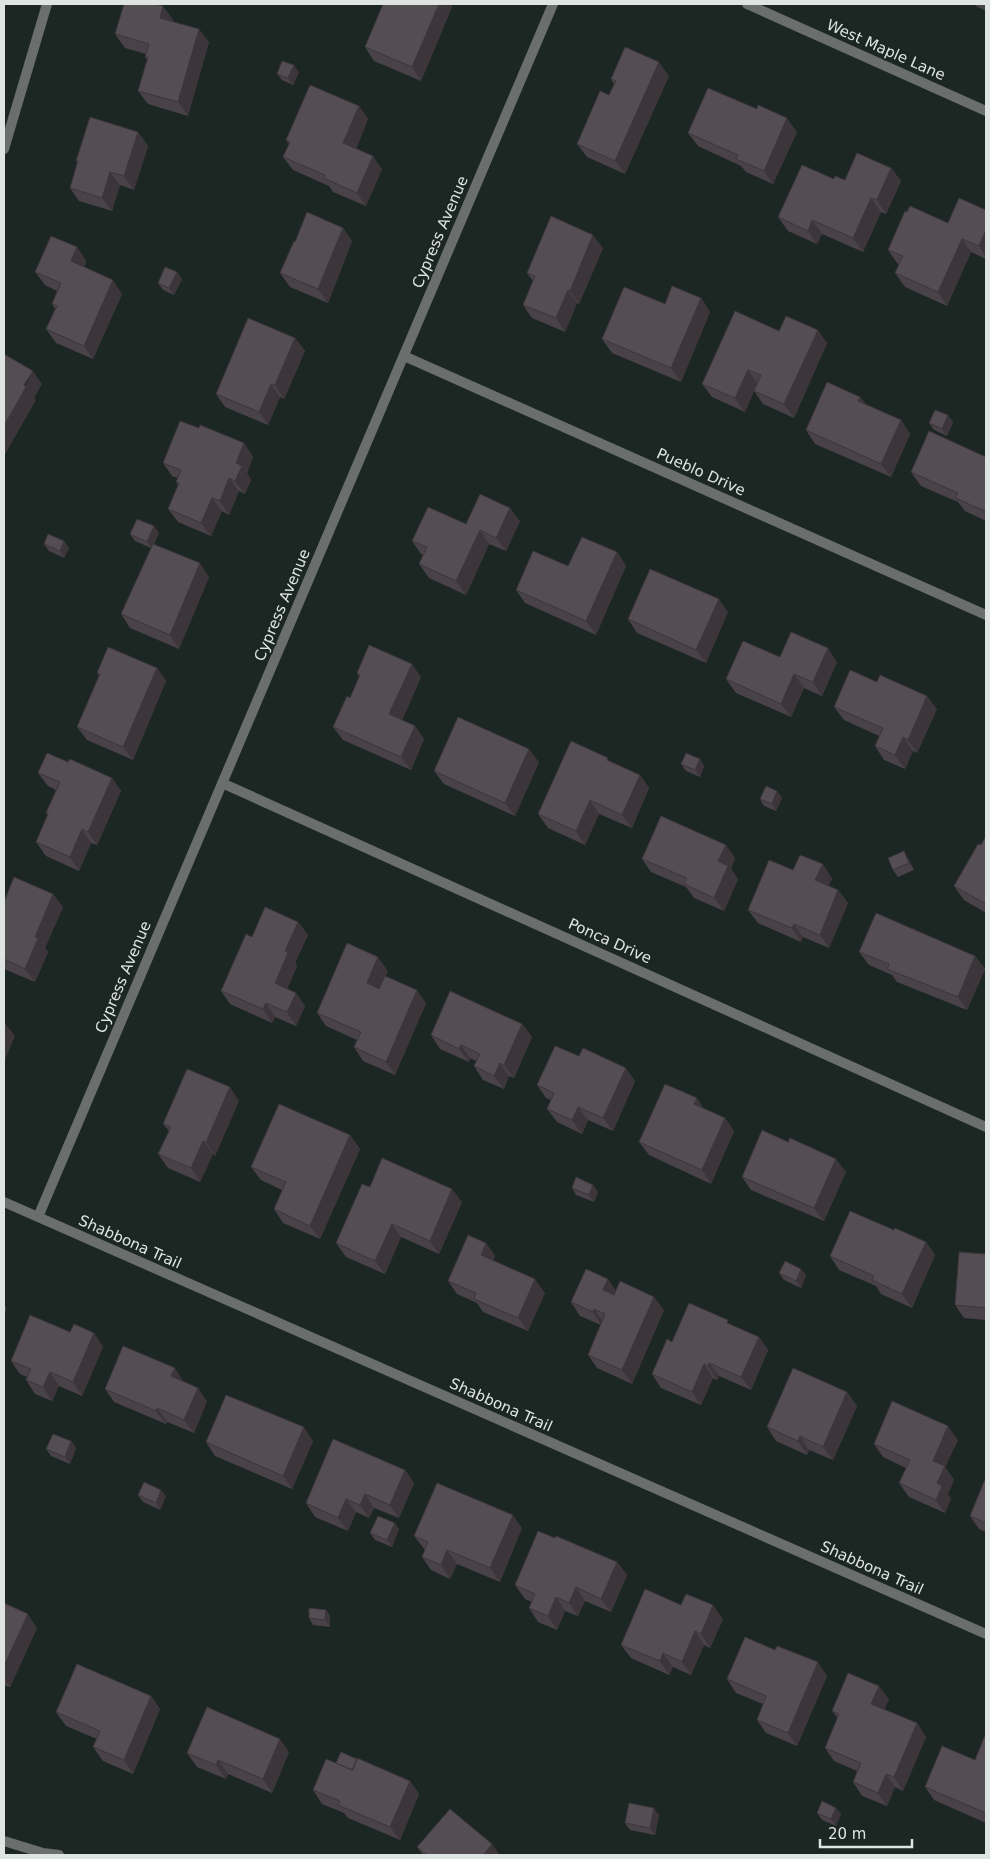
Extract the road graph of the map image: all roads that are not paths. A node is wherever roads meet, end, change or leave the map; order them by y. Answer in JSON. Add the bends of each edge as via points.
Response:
{"nodes":[{"id":1,"x":48,"y":4,"type":"edge"},
{"id":2,"x":553,"y":4,"type":"edge"},
{"id":3,"x":747,"y":4,"type":"edge"},
{"id":4,"x":986,"y":110,"type":"edge"},
{"id":5,"x":4,"y":149,"type":"edge"},
{"id":6,"x":404,"y":356,"type":"junction"},
{"id":7,"x":986,"y":614,"type":"edge"},
{"id":8,"x":222,"y":783,"type":"junction"},
{"id":9,"x":986,"y":1127,"type":"edge"},
{"id":10,"x":4,"y":1202,"type":"edge"},
{"id":11,"x":38,"y":1217,"type":"junction"},
{"id":12,"x":986,"y":1634,"type":"edge"},
{"id":13,"x":4,"y":1841,"type":"edge"},
{"id":14,"x":59,"y":1855,"type":"edge"}],
"edges":[{"from":1,"to":5,"type":"street"},
{"from":2,"to":6,"type":"street","name":"Cypress Avenue"},
{"from":3,"to":4,"type":"street","name":"West Maple Lane"},
{"from":6,"to":7,"type":"street","name":"Pueblo Drive"},
{"from":6,"to":8,"type":"street","name":"Cypress Avenue"},
{"from":8,"to":9,"type":"street","name":"Ponca Drive"},
{"from":8,"to":11,"type":"street","name":"Cypress Avenue"},
{"from":10,"to":11,"type":"street","name":"Shabbona Trail"},
{"from":11,"to":12,"type":"street","name":"Shabbona Trail"},
{"from":13,"to":14,"type":"street"}]}
